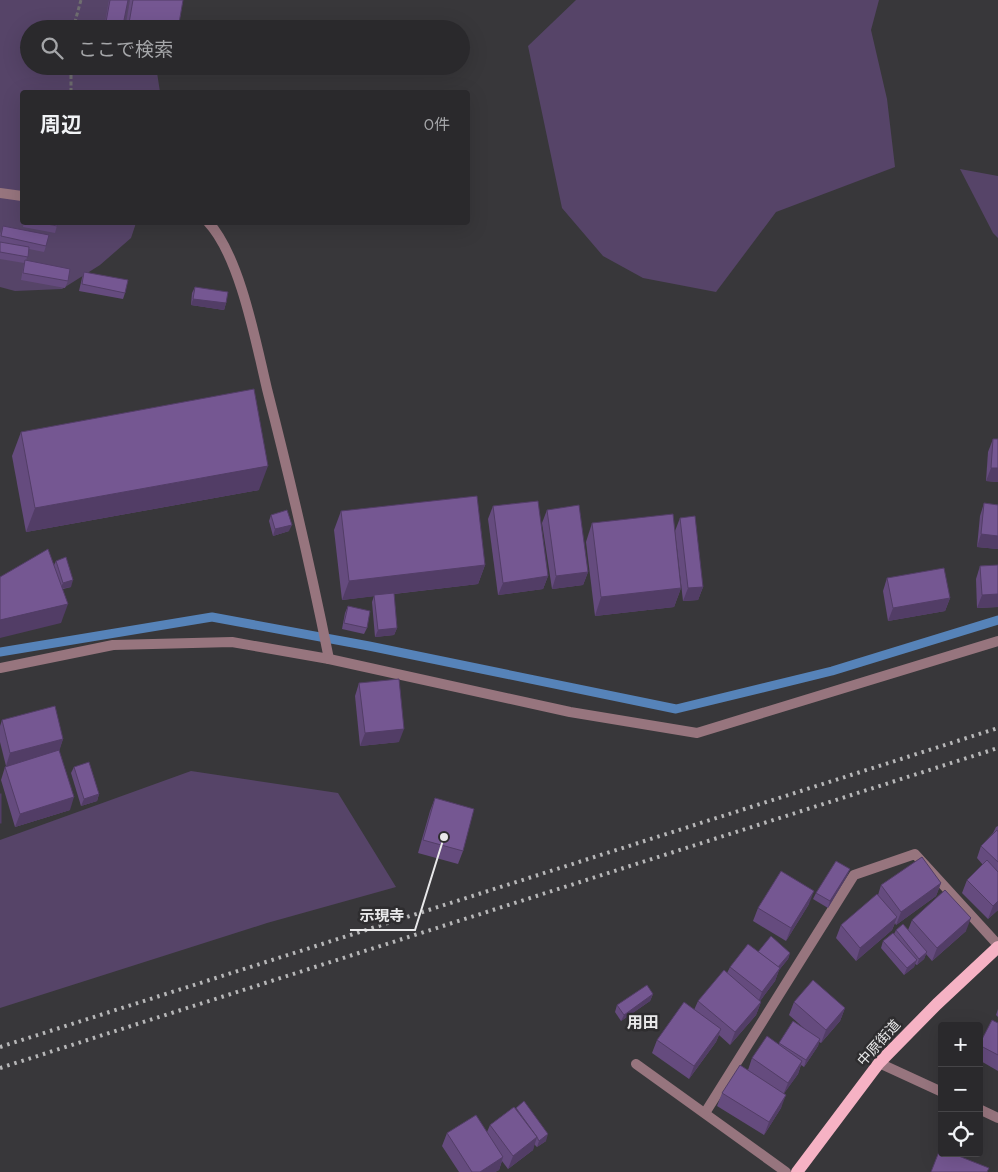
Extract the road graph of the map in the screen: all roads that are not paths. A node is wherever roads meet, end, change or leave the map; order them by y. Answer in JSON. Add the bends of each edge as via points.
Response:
{"nodes":[{"id":1,"x":0,"y":193,"type":"edge"},
{"id":2,"x":20,"y":196,"type":"edge"},
{"id":3,"x":211,"y":225,"type":"edge"},
{"id":4,"x":998,"y":641,"type":"edge"},
{"id":5,"x":328,"y":655,"type":"junction"},
{"id":6,"x":0,"y":668,"type":"edge"},
{"id":7,"x":998,"y":946,"type":"edge"},
{"id":8,"x":879,"y":1063,"type":"junction"},
{"id":9,"x":636,"y":1064,"type":"dead end"},
{"id":10,"x":938,"y":1090,"type":"edge"},
{"id":11,"x":983,"y":1111,"type":"edge"},
{"id":12,"x":705,"y":1113,"type":"junction"},
{"id":13,"x":998,"y":1118,"type":"edge"},
{"id":14,"x":786,"y":1172,"type":"edge"},
{"id":15,"x":798,"y":1172,"type":"edge"}],
"edges":[{"from":1,"to":2,"type":"street"},
{"from":3,"to":5,"type":"street","via":[[217,232],[235,274],[252,328],[300,520]]},
{"from":4,"to":5,"type":"street","via":[[697,733],[570,712]]},
{"from":5,"to":6,"type":"street","via":[[232,642],[113,645]]},
{"from":7,"to":8,"type":"main road","name":"中原街道"},
{"from":7,"to":12,"type":"street","via":[[915,854],[854,875]]},
{"from":8,"to":10,"type":"street"},
{"from":8,"to":15,"type":"main road","name":"中原街道"},
{"from":9,"to":12,"type":"street"},
{"from":11,"to":13,"type":"street"},
{"from":12,"to":14,"type":"street"}]}
